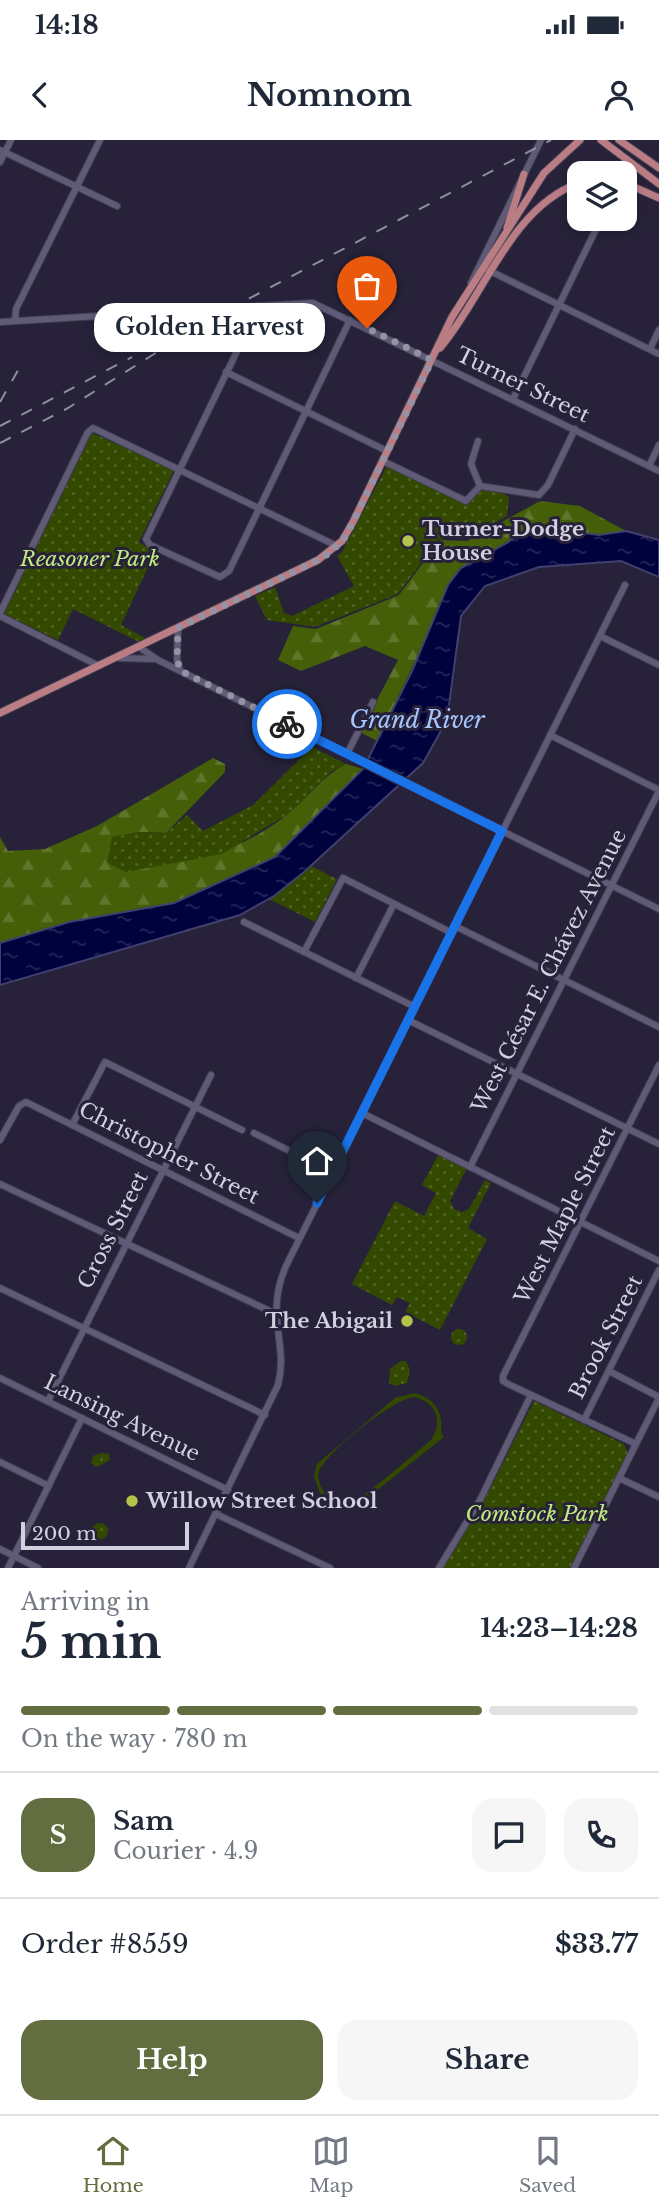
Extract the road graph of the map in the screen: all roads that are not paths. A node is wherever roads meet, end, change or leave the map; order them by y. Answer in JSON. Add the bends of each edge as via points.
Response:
{"nodes":[{"id":1,"x":10,"y":140,"type":"edge"},
{"id":2,"x":100,"y":140,"type":"edge"},
{"id":3,"x":541,"y":140,"type":"edge"},
{"id":4,"x":580,"y":140,"type":"edge"},
{"id":5,"x":601,"y":140,"type":"edge"},
{"id":6,"x":621,"y":142,"type":"edge"},
{"id":7,"x":2,"y":151,"type":"edge"},
{"id":8,"x":0,"y":162,"type":"edge"},
{"id":9,"x":659,"y":168,"type":"edge"},
{"id":10,"x":524,"y":174,"type":"junction"},
{"id":11,"x":659,"y":184,"type":"edge"},
{"id":12,"x":76,"y":187,"type":"junction"},
{"id":13,"x":567,"y":188,"type":"edge"},
{"id":14,"x":637,"y":188,"type":"edge"},
{"id":15,"x":659,"y":198,"type":"edge"},
{"id":16,"x":117,"y":206,"type":"dead end"},
{"id":17,"x":507,"y":230,"type":"junction"},
{"id":18,"x":595,"y":231,"type":"edge"},
{"id":19,"x":483,"y":268,"type":"junction"},
{"id":20,"x":493,"y":270,"type":"junction"},
{"id":21,"x":465,"y":296,"type":"junction"},
{"id":22,"x":559,"y":305,"type":"junction"},
{"id":23,"x":259,"y":306,"type":"junction"},
{"id":24,"x":350,"y":320,"type":"junction"},
{"id":25,"x":15,"y":321,"type":"junction"},
{"id":26,"x":0,"y":322,"type":"edge"},
{"id":27,"x":659,"y":330,"type":"edge"},
{"id":28,"x":650,"y":349,"type":"junction"},
{"id":29,"x":659,"y":354,"type":"edge"},
{"id":30,"x":434,"y":357,"type":"junction"},
{"id":31,"x":226,"y":372,"type":"junction"},
{"id":32,"x":513,"y":399,"type":"junction"},
{"id":33,"x":306,"y":411,"type":"junction"},
{"id":34,"x":575,"y":429,"type":"junction"},
{"id":35,"x":478,"y":441,"type":"dead end"},
{"id":36,"x":659,"y":445,"type":"edge"},
{"id":37,"x":387,"y":451,"type":"junction"},
{"id":38,"x":383,"y":461,"type":"junction"},
{"id":39,"x":649,"y":466,"type":"junction"},
{"id":40,"x":180,"y":469,"type":"junction"},
{"id":41,"x":659,"y":471,"type":"edge"},
{"id":42,"x":480,"y":486,"type":"junction"},
{"id":43,"x":260,"y":508,"type":"junction"},
{"id":44,"x":337,"y":545,"type":"junction"},
{"id":45,"x":625,"y":586,"type":"dead end"},
{"id":46,"x":0,"y":614,"type":"edge"},
{"id":47,"x":178,"y":628,"type":"junction"},
{"id":48,"x":600,"y":636,"type":"junction"},
{"id":49,"x":139,"y":647,"type":"junction"},
{"id":50,"x":115,"y":658,"type":"junction"},
{"id":51,"x":158,"y":660,"type":"junction"},
{"id":52,"x":659,"y":665,"type":"edge"},
{"id":53,"x":99,"y":666,"type":"junction"},
{"id":54,"x":181,"y":671,"type":"junction"},
{"id":55,"x":373,"y":702,"type":"dead end"},
{"id":56,"x":0,"y":713,"type":"edge"},
{"id":57,"x":550,"y":736,"type":"junction"},
{"id":58,"x":350,"y":755,"type":"junction"},
{"id":59,"x":659,"y":790,"type":"edge"},
{"id":60,"x":502,"y":831,"type":"junction"},
{"id":61,"x":612,"y":886,"type":"junction"},
{"id":62,"x":394,"y":904,"type":"junction"},
{"id":63,"x":659,"y":909,"type":"edge"},
{"id":64,"x":244,"y":922,"type":"dead end"},
{"id":65,"x":454,"y":929,"type":"junction"},
{"id":66,"x":304,"y":952,"type":"junction"},
{"id":67,"x":356,"y":978,"type":"junction"},
{"id":68,"x":564,"y":979,"type":"junction"},
{"id":69,"x":415,"y":1007,"type":"junction"},
{"id":70,"x":408,"y":1020,"type":"junction"},
{"id":71,"x":659,"y":1027,"type":"edge"},
{"id":72,"x":659,"y":1065,"type":"edge"},
{"id":73,"x":517,"y":1074,"type":"junction"},
{"id":74,"x":211,"y":1076,"type":"dead end"},
{"id":75,"x":195,"y":1106,"type":"junction"},
{"id":76,"x":362,"y":1113,"type":"junction"},
{"id":77,"x":72,"y":1125,"type":"junction"},
{"id":78,"x":627,"y":1129,"type":"junction"},
{"id":79,"x":242,"y":1130,"type":"dead end"},
{"id":80,"x":254,"y":1133,"type":"dead end"},
{"id":81,"x":0,"y":1140,"type":"edge"},
{"id":82,"x":659,"y":1144,"type":"edge"},
{"id":83,"x":470,"y":1167,"type":"junction"},
{"id":84,"x":163,"y":1170,"type":"junction"},
{"id":85,"x":332,"y":1173,"type":"junction"},
{"id":86,"x":0,"y":1185,"type":"edge"},
{"id":87,"x":581,"y":1222,"type":"junction"},
{"id":88,"x":299,"y":1238,"type":"junction"},
{"id":89,"x":125,"y":1243,"type":"junction"},
{"id":90,"x":659,"y":1261,"type":"edge"},
{"id":91,"x":659,"y":1270,"type":"edge"},
{"id":92,"x":0,"y":1288,"type":"edge"},
{"id":93,"x":274,"y":1313,"type":"junction"},
{"id":94,"x":84,"y":1328,"type":"junction"},
{"id":95,"x":609,"y":1371,"type":"junction"},
{"id":96,"x":0,"y":1378,"type":"edge"},
{"id":97,"x":531,"y":1395,"type":"junction"},
{"id":98,"x":659,"y":1398,"type":"edge"},
{"id":99,"x":48,"y":1401,"type":"junction"},
{"id":100,"x":265,"y":1415,"type":"junction"},
{"id":101,"x":82,"y":1418,"type":"junction"},
{"id":102,"x":584,"y":1420,"type":"junction"},
{"id":103,"x":636,"y":1444,"type":"junction"},
{"id":104,"x":0,"y":1462,"type":"edge"},
{"id":105,"x":619,"y":1478,"type":"junction"},
{"id":106,"x":49,"y":1486,"type":"junction"},
{"id":107,"x":228,"y":1490,"type":"junction"},
{"id":108,"x":659,"y":1497,"type":"edge"},
{"id":109,"x":216,"y":1514,"type":"junction"},
{"id":110,"x":0,"y":1549,"type":"edge"},
{"id":111,"x":14,"y":1556,"type":"junction"},
{"id":112,"x":575,"y":1566,"type":"edge"},
{"id":113,"x":8,"y":1568,"type":"edge"},
{"id":114,"x":38,"y":1568,"type":"edge"},
{"id":115,"x":189,"y":1568,"type":"edge"},
{"id":116,"x":330,"y":1568,"type":"edge"},
{"id":117,"x":439,"y":1568,"type":"edge"},
{"id":118,"x":584,"y":1568,"type":"edge"}],
"edges":[{"from":1,"to":7,"type":"street"},
{"from":2,"to":12,"type":"street"},
{"from":3,"to":10,"type":"street"},
{"from":4,"to":17,"type":"main road","via":[[549,167]]},
{"from":5,"to":11,"type":"main road"},
{"from":6,"to":9,"type":"main road"},
{"from":7,"to":8,"type":"street"},
{"from":7,"to":12,"type":"street"},
{"from":10,"to":17,"type":"main road"},
{"from":10,"to":21,"type":"street"},
{"from":12,"to":16,"type":"street"},
{"from":12,"to":25,"type":"street","via":[[16,309]]},
{"from":13,"to":20,"type":"main road","via":[[536,209]]},
{"from":14,"to":15,"type":"main road"},
{"from":17,"to":19,"type":"main road"},
{"from":17,"to":20,"type":"main road"},
{"from":18,"to":22,"type":"street"},
{"from":19,"to":20,"type":"street"},
{"from":19,"to":21,"type":"main road"},
{"from":20,"to":22,"type":"street"},
{"from":20,"to":30,"type":"main road"},
{"from":21,"to":30,"type":"main road"},
{"from":22,"to":28,"type":"street"},
{"from":22,"to":32,"type":"street"},
{"from":23,"to":24,"type":"street","name":"Turner Street","via":[[313,303]]},
{"from":23,"to":25,"type":"street","name":"Turner Street"},
{"from":23,"to":31,"type":"street"},
{"from":24,"to":30,"type":"street","name":"Turner Street"},
{"from":24,"to":33,"type":"street"},
{"from":25,"to":26,"type":"street","name":"Turner Street"},
{"from":27,"to":28,"type":"street"},
{"from":28,"to":29,"type":"street"},
{"from":30,"to":32,"type":"street","name":"Turner Street"},
{"from":30,"to":37,"type":"main road"},
{"from":31,"to":33,"type":"street"},
{"from":31,"to":40,"type":"street"},
{"from":32,"to":34,"type":"street","name":"Turner Street"},
{"from":33,"to":37,"type":"street"},
{"from":33,"to":43,"type":"street"},
{"from":34,"to":39,"type":"street","name":"Turner Street"},
{"from":34,"to":42,"type":"street","via":[[540,495]]},
{"from":35,"to":42,"type":"street","via":[[471,464]]},
{"from":36,"to":39,"type":"street"},
{"from":37,"to":38,"type":"main road"},
{"from":38,"to":42,"type":"street","via":[[466,501]]},
{"from":38,"to":44,"type":"main road"},
{"from":39,"to":41,"type":"street","name":"Turner Street"},
{"from":40,"to":43,"type":"street"},
{"from":40,"to":43,"type":"street","via":[[146,541],[217,577],[224,577]]},
{"from":40,"to":46,"type":"street","via":[[96,428],[88,432]]},
{"from":43,"to":44,"type":"street"},
{"from":44,"to":47,"type":"main road","via":[[318,560]]},
{"from":45,"to":48,"type":"street"},
{"from":46,"to":53,"type":"street"},
{"from":47,"to":49,"type":"main road"},
{"from":47,"to":54,"type":"street"},
{"from":48,"to":52,"type":"street"},
{"from":48,"to":57,"type":"street"},
{"from":49,"to":50,"type":"main road"},
{"from":49,"to":51,"type":"street"},
{"from":50,"to":51,"type":"street"},
{"from":50,"to":53,"type":"main road"},
{"from":51,"to":54,"type":"street"},
{"from":53,"to":56,"type":"main road"},
{"from":54,"to":58,"type":"street"},
{"from":55,"to":58,"type":"street"},
{"from":57,"to":59,"type":"street"},
{"from":57,"to":60,"type":"street"},
{"from":58,"to":60,"type":"street"},
{"from":59,"to":61,"type":"street","name":"West César E. Chávez Avenue"},
{"from":60,"to":61,"type":"street"},
{"from":60,"to":65,"type":"street"},
{"from":61,"to":63,"type":"street"},
{"from":61,"to":68,"type":"street","name":"West César E. Chávez Avenue"},
{"from":62,"to":65,"type":"street"},
{"from":62,"to":66,"type":"street","via":[[342,878]]},
{"from":62,"to":67,"type":"street"},
{"from":64,"to":66,"type":"street"},
{"from":65,"to":68,"type":"street"},
{"from":65,"to":69,"type":"street"},
{"from":66,"to":67,"type":"street"},
{"from":67,"to":69,"type":"street"},
{"from":68,"to":71,"type":"street"},
{"from":68,"to":73,"type":"street","name":"West César E. Chávez Avenue"},
{"from":69,"to":70,"type":"street"},
{"from":70,"to":73,"type":"street"},
{"from":70,"to":76,"type":"street"},
{"from":72,"to":78,"type":"street","name":"West Maple Street"},
{"from":73,"to":78,"type":"street"},
{"from":73,"to":83,"type":"street","name":"West César E. Chávez Avenue"},
{"from":74,"to":75,"type":"street","name":"Cross Street"},
{"from":75,"to":77,"type":"street","via":[[109,1063],[102,1064]]},
{"from":75,"to":79,"type":"street"},
{"from":75,"to":84,"type":"street","name":"Cross Street"},
{"from":76,"to":83,"type":"street"},
{"from":76,"to":85,"type":"street"},
{"from":77,"to":81,"type":"street","name":"Christopher Street","via":[[22,1102]]},
{"from":77,"to":84,"type":"street","name":"Christopher Street"},
{"from":78,"to":82,"type":"street"},
{"from":78,"to":87,"type":"street","name":"West Maple Street"},
{"from":80,"to":85,"type":"street"},
{"from":83,"to":87,"type":"street"},
{"from":84,"to":88,"type":"street","name":"Christopher Street"},
{"from":84,"to":89,"type":"street","name":"Cross Street"},
{"from":85,"to":88,"type":"street"},
{"from":86,"to":89,"type":"street"},
{"from":87,"to":90,"type":"street"},
{"from":87,"to":97,"type":"street","name":"West Maple Street","via":[[503,1381]]},
{"from":88,"to":93,"type":"street","via":[[277,1288]]},
{"from":89,"to":93,"type":"street"},
{"from":89,"to":94,"type":"street","name":"Cross Street"},
{"from":91,"to":95,"type":"street","name":"Brook Street"},
{"from":92,"to":94,"type":"street"},
{"from":93,"to":100,"type":"street","via":[[280,1373]]},
{"from":94,"to":99,"type":"street","name":"Cross Street"},
{"from":94,"to":100,"type":"street"},
{"from":95,"to":98,"type":"street"},
{"from":95,"to":102,"type":"street","name":"Brook Street"},
{"from":96,"to":99,"type":"street","name":"Lansing Avenue"},
{"from":97,"to":102,"type":"street"},
{"from":97,"to":117,"type":"street","via":[[480,1500]]},
{"from":98,"to":103,"type":"street"},
{"from":99,"to":101,"type":"street","name":"Lansing Avenue"},
{"from":100,"to":107,"type":"street"},
{"from":101,"to":106,"type":"street"},
{"from":101,"to":107,"type":"street","name":"Lansing Avenue"},
{"from":102,"to":103,"type":"street"},
{"from":103,"to":105,"type":"street"},
{"from":104,"to":106,"type":"street"},
{"from":105,"to":108,"type":"street"},
{"from":105,"to":112,"type":"street"},
{"from":106,"to":111,"type":"street"},
{"from":107,"to":109,"type":"street"},
{"from":109,"to":115,"type":"street"},
{"from":109,"to":116,"type":"street"},
{"from":110,"to":111,"type":"street"},
{"from":111,"to":113,"type":"street"},
{"from":111,"to":114,"type":"street"},
{"from":112,"to":118,"type":"street"}]}
